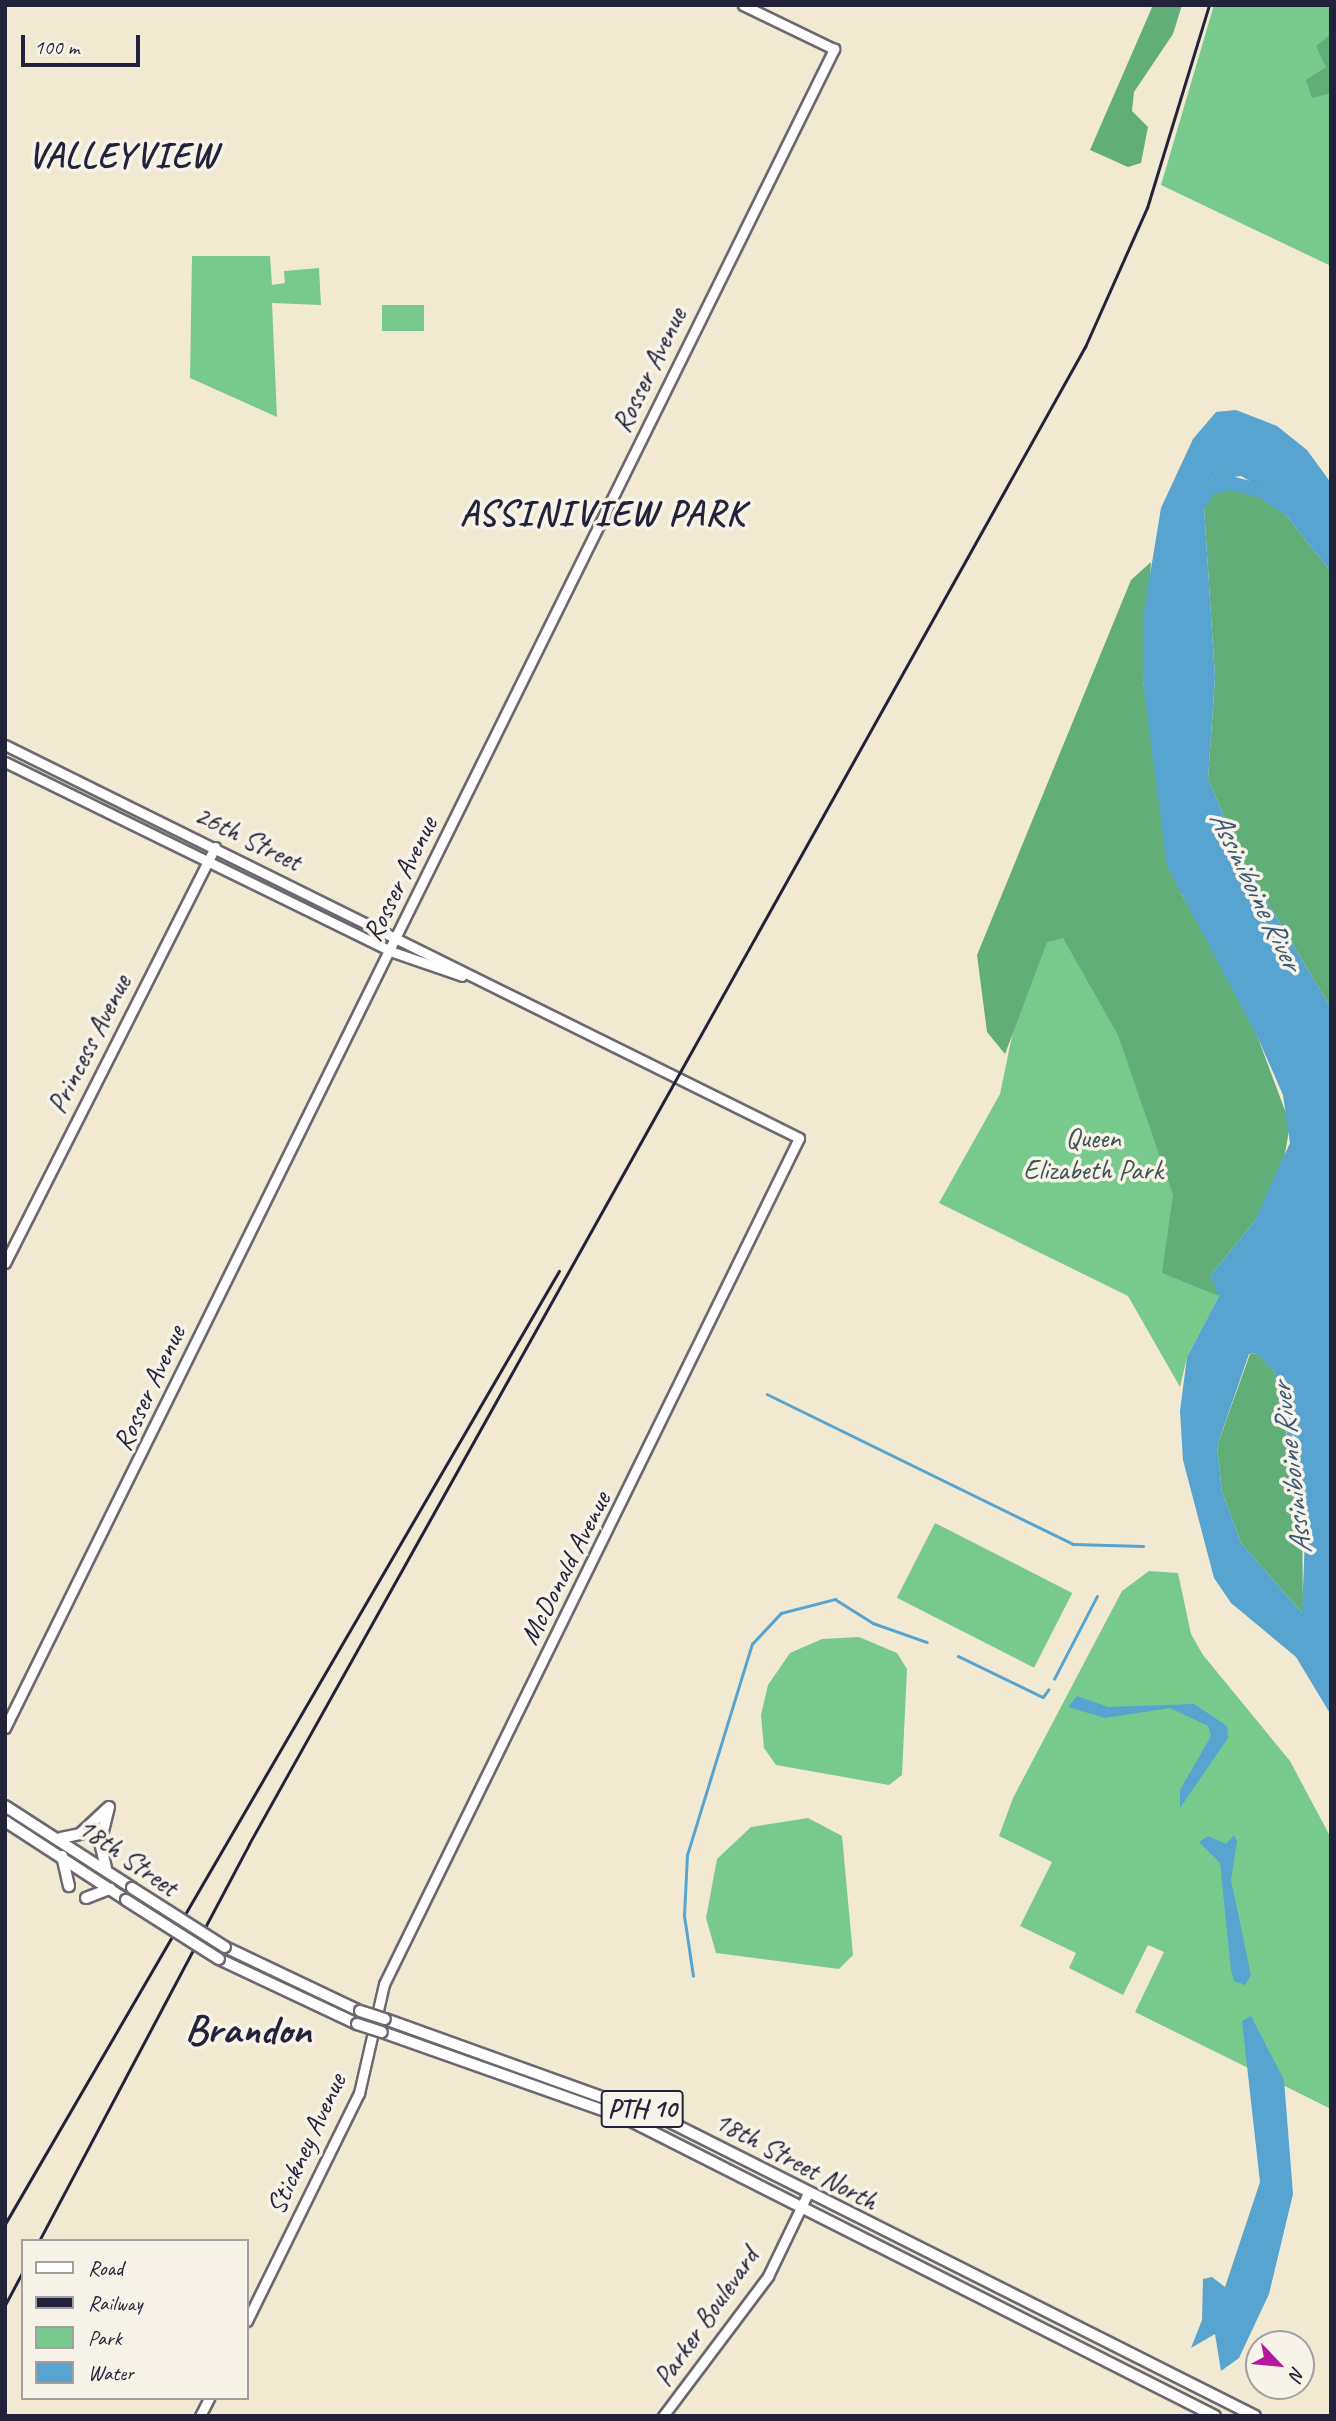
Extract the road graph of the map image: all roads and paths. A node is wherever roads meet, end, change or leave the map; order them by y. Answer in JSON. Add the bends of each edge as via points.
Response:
{"nodes":[{"id":1,"x":743,"y":5,"type":"edge"},
{"id":2,"x":5,"y":745,"type":"edge"},
{"id":3,"x":5,"y":762,"type":"edge"},
{"id":4,"x":215,"y":847,"type":"junction"},
{"id":5,"x":207,"y":862,"type":"junction"},
{"id":6,"x":397,"y":936,"type":"junction"},
{"id":7,"x":390,"y":951,"type":"junction"},
{"id":8,"x":468,"y":978,"type":"junction"},
{"id":9,"x":799,"y":1138,"type":"joint"},
{"id":10,"x":5,"y":1263,"type":"edge"},
{"id":11,"x":5,"y":1728,"type":"edge"},
{"id":12,"x":5,"y":1806,"type":"edge"},
{"id":13,"x":5,"y":1821,"type":"edge"},
{"id":14,"x":61,"y":1838,"type":"junction"},
{"id":15,"x":60,"y":1853,"type":"junction"},
{"id":16,"x":108,"y":1871,"type":"junction"},
{"id":17,"x":69,"y":1886,"type":"dead end"},
{"id":18,"x":110,"y":1889,"type":"junction"},
{"id":19,"x":86,"y":1898,"type":"dead end"},
{"id":20,"x":225,"y":1947,"type":"joint"},
{"id":21,"x":219,"y":1959,"type":"joint"},
{"id":22,"x":379,"y":2019,"type":"junction"},
{"id":23,"x":808,"y":2193,"type":"junction"},
{"id":24,"x":802,"y":2206,"type":"junction"},
{"id":25,"x":248,"y":2319,"type":"edge"},
{"id":26,"x":208,"y":2400,"type":"edge"},
{"id":27,"x":200,"y":2416,"type":"edge"},
{"id":28,"x":663,"y":2416,"type":"edge"},
{"id":29,"x":1215,"y":2416,"type":"edge"},
{"id":30,"x":1255,"y":2416,"type":"edge"}],
"edges":[{"from":1,"to":6,"type":"street","name":"Rosser Avenue","via":[[834,49]]},
{"from":2,"to":4,"type":"street","name":"26th Street"},
{"from":3,"to":5,"type":"street","name":"26th Street"},
{"from":4,"to":5,"type":"street","name":"Princess Avenue"},
{"from":4,"to":6,"type":"street","name":"26th Street"},
{"from":5,"to":7,"type":"street","name":"26th Street"},
{"from":5,"to":10,"type":"street","name":"Princess Avenue"},
{"from":6,"to":7,"type":"street","name":"Rosser Avenue"},
{"from":6,"to":8,"type":"street","name":"26th Street"},
{"from":7,"to":8,"type":"street","name":"26th Street"},
{"from":7,"to":11,"type":"street","name":"Rosser Avenue"},
{"from":8,"to":9,"type":"street","name":"26th Street"},
{"from":9,"to":22,"type":"street","name":"McDonald Avenue","via":[[384,1984]]},
{"from":12,"to":14,"type":"main road","name":"18th Street","number":"PTH 10"},
{"from":13,"to":15,"type":"main road","name":"18th Street","number":"PTH 10"},
{"from":14,"to":16,"type":"main road","name":"18th Street","number":"PTH 10"},
{"from":14,"to":16,"type":"main road","via":[[80,1834],[108,1807],[100,1843]]},
{"from":15,"to":17,"type":"main road"},
{"from":15,"to":18,"type":"main road","name":"18th Street","number":"PTH 10"},
{"from":16,"to":20,"type":"main road","name":"18th Street","number":"PTH 10","bridge":true},
{"from":18,"to":19,"type":"main road"},
{"from":18,"to":21,"type":"main road","name":"18th Street","number":"PTH 10","bridge":true},
{"from":20,"to":22,"type":"main road","name":"18th Street North","number":"PTH 10","bridge":true},
{"from":21,"to":24,"type":"main road","name":"18th Street North","number":"PTH 10","bridge":true,"via":[[357,2024],[601,2107]]},
{"from":22,"to":23,"type":"main road","name":"18th Street North","number":"PTH 10","via":[[643,2110]]},
{"from":22,"to":25,"type":"street","name":"Stickney Avenue","via":[[359,2093]]},
{"from":23,"to":24,"type":"street","name":"Parker Boulevard"},
{"from":23,"to":30,"type":"main road","name":"18th Street North","number":"PTH 10"},
{"from":24,"to":28,"type":"street","name":"Parker Boulevard","via":[[739,2321]]},
{"from":24,"to":29,"type":"main road","name":"18th Street North","number":"PTH 10"},
{"from":26,"to":27,"type":"street"}]}
